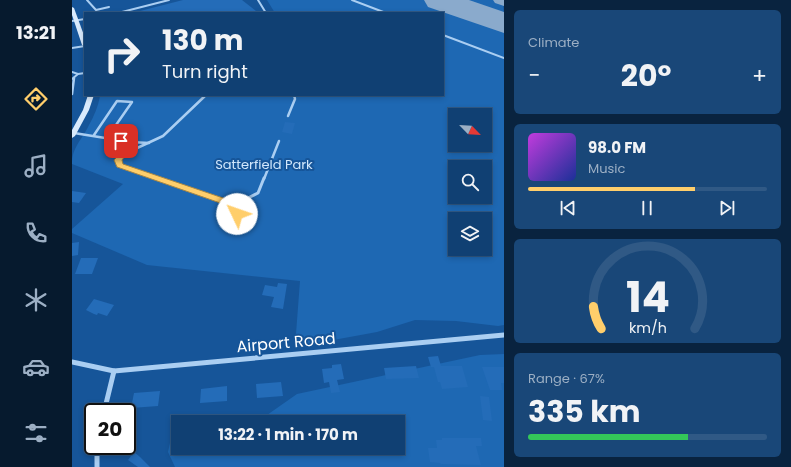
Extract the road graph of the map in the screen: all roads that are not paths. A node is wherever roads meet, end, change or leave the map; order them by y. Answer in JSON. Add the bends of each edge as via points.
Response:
{"nodes":[{"id":1,"x":88,"y":0,"type":"edge"},
{"id":2,"x":170,"y":0,"type":"edge"},
{"id":3,"x":258,"y":0,"type":"edge"},
{"id":4,"x":352,"y":0,"type":"edge"},
{"id":5,"x":109,"y":7,"type":"dead end"},
{"id":6,"x":72,"y":8,"type":"edge"},
{"id":7,"x":122,"y":12,"type":"edge"},
{"id":8,"x":265,"y":12,"type":"edge"},
{"id":9,"x":383,"y":12,"type":"edge"},
{"id":10,"x":84,"y":19,"type":"edge"},
{"id":11,"x":74,"y":21,"type":"edge"},
{"id":12,"x":444,"y":35,"type":"edge"},
{"id":13,"x":84,"y":43,"type":"edge"},
{"id":14,"x":84,"y":45,"type":"edge"},
{"id":15,"x":72,"y":48,"type":"edge"},
{"id":16,"x":504,"y":58,"type":"edge"},
{"id":17,"x":72,"y":72,"type":"edge"},
{"id":18,"x":84,"y":73,"type":"edge"},
{"id":19,"x":78,"y":74,"type":"junction"},
{"id":20,"x":73,"y":78,"type":"edge"},
{"id":21,"x":72,"y":94,"type":"edge"},
{"id":22,"x":91,"y":96,"type":"edge"},
{"id":23,"x":205,"y":96,"type":"edge"},
{"id":24,"x":294,"y":96,"type":"edge"},
{"id":25,"x":288,"y":116,"type":"dead end"},
{"id":26,"x":73,"y":134,"type":"edge"},
{"id":27,"x":94,"y":135,"type":"junction"},
{"id":28,"x":107,"y":138,"type":"junction"},
{"id":29,"x":121,"y":141,"type":"junction"},
{"id":30,"x":279,"y":141,"type":"dead end"},
{"id":31,"x":151,"y":142,"type":"junction"},
{"id":32,"x":122,"y":155,"type":"junction"},
{"id":33,"x":246,"y":199,"type":"junction"},
{"id":34,"x":229,"y":203,"type":"junction"},
{"id":35,"x":504,"y":335,"type":"edge"},
{"id":36,"x":72,"y":362,"type":"edge"},
{"id":37,"x":114,"y":371,"type":"junction"},
{"id":38,"x":106,"y":403,"type":"edge"},
{"id":39,"x":97,"y":455,"type":"edge"},
{"id":40,"x":97,"y":467,"type":"edge"}],
"edges":[{"from":1,"to":5,"type":"lane","via":[[96,10]]},
{"from":2,"to":7,"type":"lane"},
{"from":3,"to":8,"type":"lane"},
{"from":4,"to":9,"type":"lane"},
{"from":6,"to":11,"type":"main road"},
{"from":10,"to":11,"type":"lane"},
{"from":11,"to":13,"type":"main road"},
{"from":12,"to":16,"type":"lane"},
{"from":14,"to":15,"type":"lane"},
{"from":17,"to":19,"type":"lane"},
{"from":18,"to":19,"type":"lane"},
{"from":19,"to":20,"type":"lane"},
{"from":20,"to":21,"type":"lane"},
{"from":22,"to":26,"type":"main road"},
{"from":23,"to":31,"type":"lane","via":[[163,136]]},
{"from":24,"to":25,"type":"lane"},
{"from":26,"to":27,"type":"lane"},
{"from":27,"to":28,"type":"lane"},
{"from":27,"to":28,"type":"lane","via":[[117,101],[132,102]]},
{"from":28,"to":29,"type":"lane"},
{"from":29,"to":31,"type":"lane"},
{"from":29,"to":32,"type":"lane"},
{"from":30,"to":33,"type":"lane","via":[[258,193]]},
{"from":31,"to":32,"type":"lane"},
{"from":32,"to":34,"type":"lane","via":[[118,160],[119,165]]},
{"from":33,"to":34,"type":"lane"},
{"from":33,"to":34,"type":"lane","via":[[250,206],[243,214],[233,212]]},
{"from":35,"to":37,"type":"street","name":"Airport Road"},
{"from":36,"to":37,"type":"street","name":"Airport Road"},
{"from":37,"to":38,"type":"street"},
{"from":39,"to":40,"type":"street"}]}
